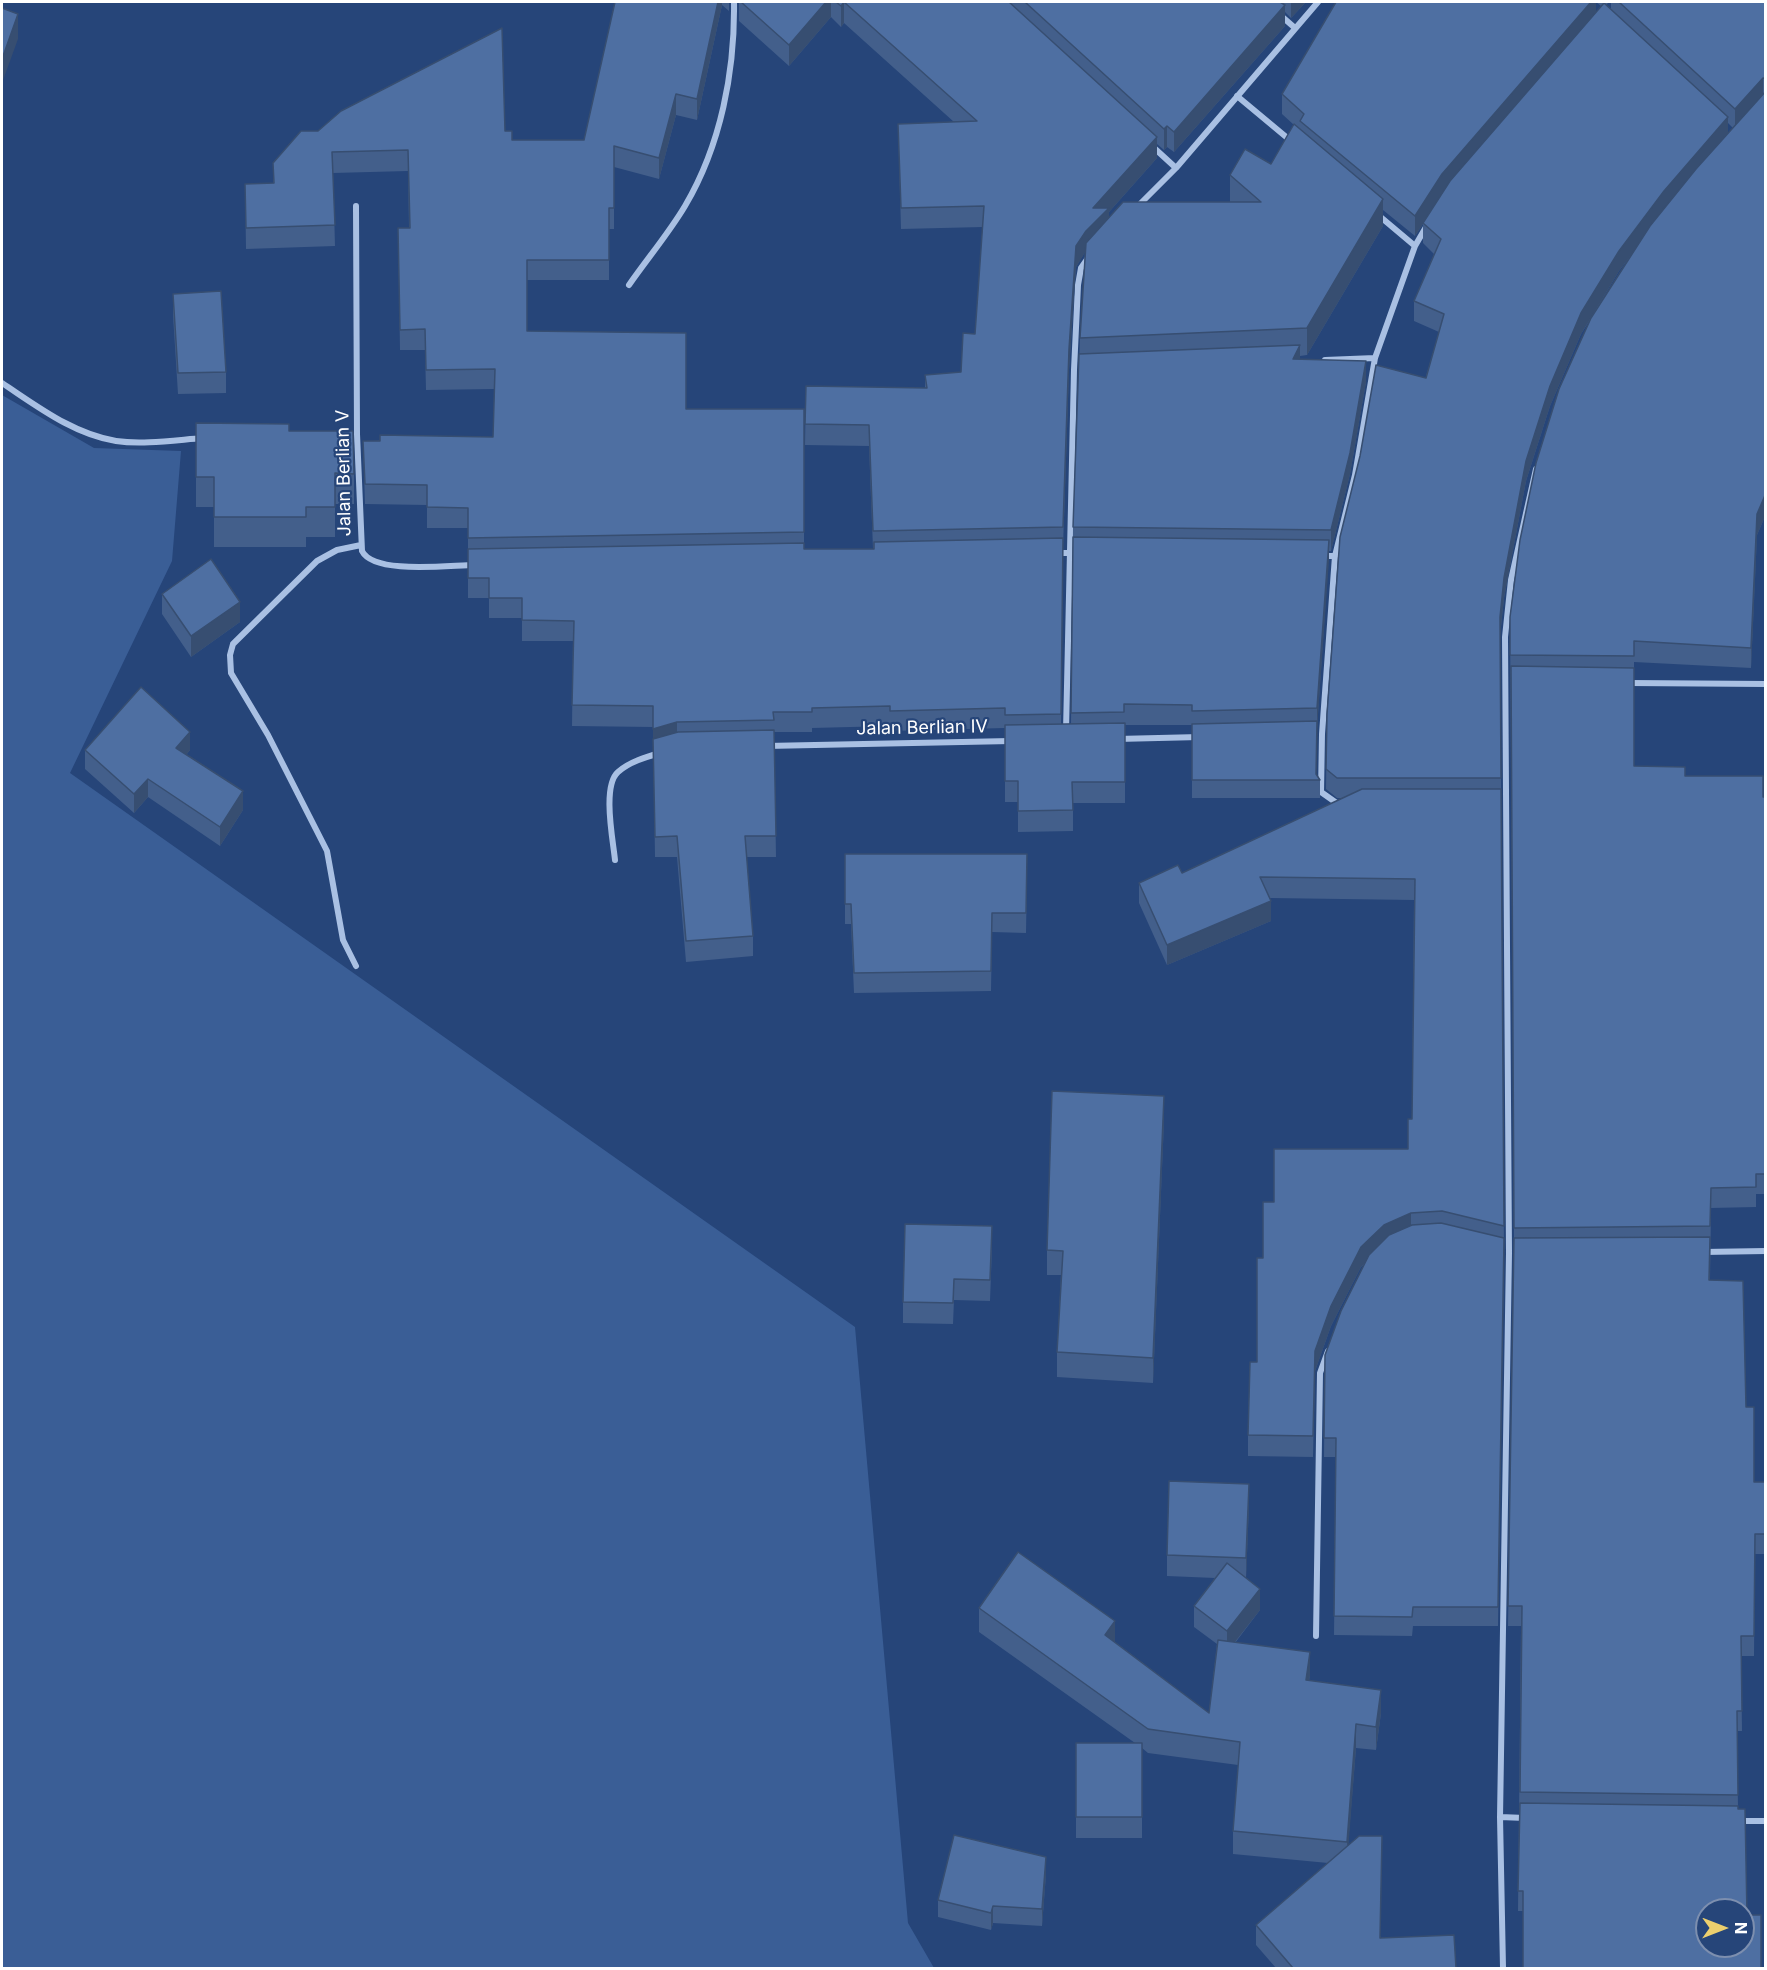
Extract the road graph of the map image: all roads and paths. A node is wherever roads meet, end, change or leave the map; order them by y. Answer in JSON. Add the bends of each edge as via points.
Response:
{"nodes":[{"id":1,"x":734,"y":2,"type":"edge"},
{"id":2,"x":1318,"y":2,"type":"edge"},
{"id":3,"x":1272,"y":8,"type":"edge"},
{"id":4,"x":1294,"y":28,"type":"junction"},
{"id":5,"x":1238,"y":96,"type":"junction"},
{"id":6,"x":1150,"y":144,"type":"edge"},
{"id":7,"x":1300,"y":149,"type":"edge"},
{"id":8,"x":1176,"y":168,"type":"junction"},
{"id":9,"x":356,"y":206,"type":"dead end"},
{"id":10,"x":1371,"y":209,"type":"edge"},
{"id":11,"x":1129,"y":215,"type":"edge"},
{"id":12,"x":1431,"y":218,"type":"edge"},
{"id":13,"x":1415,"y":246,"type":"junction"},
{"id":14,"x":1090,"y":255,"type":"edge"},
{"id":15,"x":629,"y":285,"type":"dead end"},
{"id":16,"x":1376,"y":358,"type":"junction"},
{"id":17,"x":1318,"y":361,"type":"edge"},
{"id":18,"x":1086,"y":369,"type":"edge"},
{"id":19,"x":1074,"y":370,"type":"junction"},
{"id":20,"x":2,"y":383,"type":"edge"},
{"id":21,"x":345,"y":434,"type":"edge"},
{"id":22,"x":357,"y":434,"type":"junction"},
{"id":23,"x":206,"y":438,"type":"edge"},
{"id":24,"x":1539,"y":461,"type":"edge"},
{"id":25,"x":361,"y":545,"type":"junction"},
{"id":26,"x":1044,"y":553,"type":"edge"},
{"id":27,"x":1068,"y":553,"type":"junction"},
{"id":28,"x":1092,"y":553,"type":"edge"},
{"id":29,"x":1312,"y":556,"type":"edge"},
{"id":30,"x":1335,"y":556,"type":"junction"},
{"id":31,"x":482,"y":564,"type":"edge"},
{"id":32,"x":1506,"y":681,"type":"junction"},
{"id":33,"x":1517,"y":681,"type":"edge"},
{"id":34,"x":1624,"y":682,"type":"edge"},
{"id":35,"x":1766,"y":684,"type":"edge"},
{"id":36,"x":1310,"y":734,"type":"edge"},
{"id":37,"x":1322,"y":734,"type":"junction"},
{"id":38,"x":1206,"y":737,"type":"edge"},
{"id":39,"x":1113,"y":739,"type":"edge"},
{"id":40,"x":1066,"y":740,"type":"edge"},
{"id":41,"x":1019,"y":741,"type":"edge"},
{"id":42,"x":760,"y":747,"type":"edge"},
{"id":43,"x":666,"y":752,"type":"edge"},
{"id":44,"x":1348,"y":804,"type":"edge"},
{"id":45,"x":1497,"y":804,"type":"edge"},
{"id":46,"x":1507,"y":804,"type":"junction"},
{"id":47,"x":615,"y":860,"type":"dead end"},
{"id":48,"x":356,"y":966,"type":"dead end"},
{"id":49,"x":1498,"y":1250,"type":"edge"},
{"id":50,"x":1766,"y":1251,"type":"edge"},
{"id":51,"x":1509,"y":1252,"type":"junction"},
{"id":52,"x":1521,"y":1252,"type":"edge"},
{"id":53,"x":1696,"y":1252,"type":"edge"},
{"id":54,"x":1332,"y":1340,"type":"edge"},
{"id":55,"x":1316,"y":1636,"type":"dead end"},
{"id":56,"x":1500,"y":1817,"type":"junction"},
{"id":57,"x":1534,"y":1818,"type":"edge"},
{"id":58,"x":1731,"y":1821,"type":"edge"},
{"id":59,"x":1766,"y":1821,"type":"edge"},
{"id":60,"x":1503,"y":1968,"type":"edge"}],
"edges":[{"from":1,"to":15,"type":"street","via":[[729,81],[711,150],[684,207]]},
{"from":2,"to":4,"type":"street"},
{"from":3,"to":4,"type":"street"},
{"from":4,"to":5,"type":"street"},
{"from":5,"to":7,"type":"street"},
{"from":5,"to":8,"type":"street"},
{"from":6,"to":8,"type":"street"},
{"from":8,"to":11,"type":"street"},
{"from":9,"to":22,"type":"street","name":"Jalan Berlian V"},
{"from":10,"to":13,"type":"street"},
{"from":12,"to":13,"type":"street"},
{"from":13,"to":16,"type":"street"},
{"from":14,"to":19,"type":"street","via":[[1081,268]]},
{"from":16,"to":17,"type":"street"},
{"from":16,"to":30,"type":"street"},
{"from":18,"to":19,"type":"street"},
{"from":19,"to":27,"type":"street"},
{"from":20,"to":23,"type":"street","via":[[87,433],[117,441]]},
{"from":21,"to":22,"type":"street"},
{"from":22,"to":25,"type":"street","name":"Jalan Berlian V"},
{"from":24,"to":32,"type":"street","via":[[1511,579],[1505,637]]},
{"from":25,"to":31,"type":"street","name":"Jalan Berlian V","via":[[365,557],[386,566]]},
{"from":25,"to":48,"type":"street","via":[[337,550],[317,561],[233,644],[230,655],[231,673],[268,735],[327,851],[343,940]]},
{"from":26,"to":27,"type":"street"},
{"from":27,"to":28,"type":"street"},
{"from":27,"to":40,"type":"street"},
{"from":29,"to":30,"type":"street"},
{"from":30,"to":37,"type":"street"},
{"from":32,"to":33,"type":"street"},
{"from":32,"to":46,"type":"street"},
{"from":34,"to":35,"type":"street"},
{"from":36,"to":37,"type":"street"},
{"from":37,"to":44,"type":"street","via":[[1321,792],[1337,804]]},
{"from":38,"to":39,"type":"street"},
{"from":41,"to":42,"type":"street","name":"Jalan Berlian IV"},
{"from":43,"to":47,"type":"street","via":[[643,758],[617,772],[611,782]]},
{"from":45,"to":46,"type":"street"},
{"from":46,"to":51,"type":"street"},
{"from":49,"to":51,"type":"street"},
{"from":50,"to":53,"type":"street"},
{"from":51,"to":52,"type":"street"},
{"from":51,"to":56,"type":"street"},
{"from":54,"to":55,"type":"street","via":[[1320,1373]]},
{"from":56,"to":57,"type":"street"},
{"from":56,"to":60,"type":"street"},
{"from":58,"to":59,"type":"street"}]}
